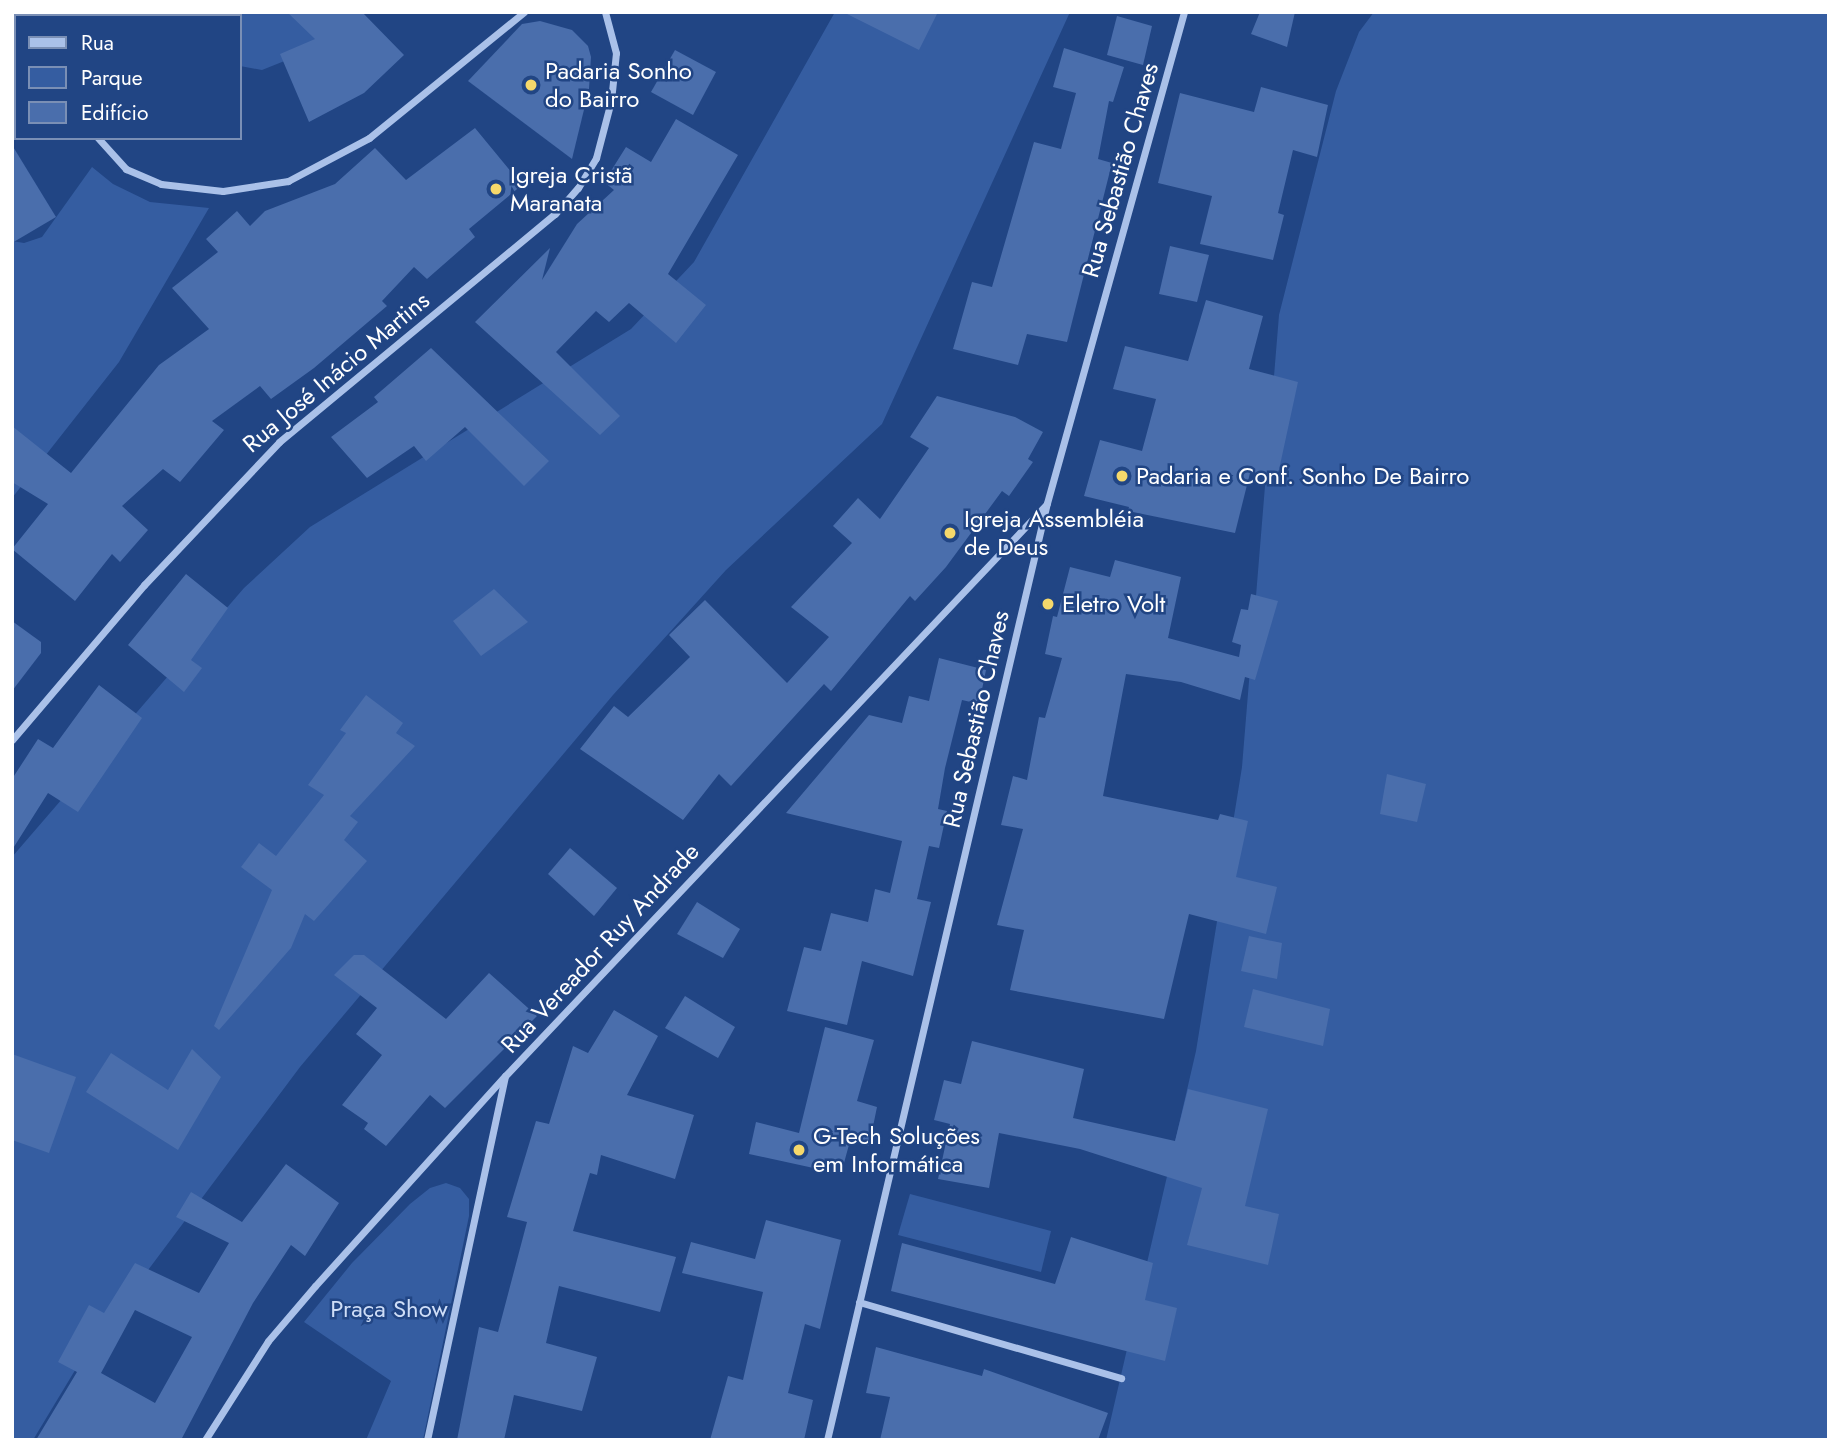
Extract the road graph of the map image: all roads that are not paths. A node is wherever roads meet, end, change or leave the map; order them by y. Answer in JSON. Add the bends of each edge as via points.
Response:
{"nodes":[{"id":1,"x":524,"y":12,"type":"edge"},
{"id":2,"x":605,"y":12,"type":"edge"},
{"id":3,"x":1184,"y":12,"type":"edge"},
{"id":4,"x":101,"y":140,"type":"edge"},
{"id":5,"x":1047,"y":503,"type":"junction"},
{"id":6,"x":12,"y":740,"type":"edge"},
{"id":7,"x":505,"y":1076,"type":"junction"},
{"id":8,"x":859,"y":1303,"type":"junction"},
{"id":9,"x":1121,"y":1378,"type":"dead end"},
{"id":10,"x":205,"y":1440,"type":"edge"},
{"id":11,"x":427,"y":1440,"type":"edge"},
{"id":12,"x":827,"y":1440,"type":"edge"}],
"edges":[{"from":1,"to":4,"type":"street","via":[[369,138],[288,181],[223,191],[160,184],[126,169]]},
{"from":2,"to":6,"type":"street","name":"Rua José Inácio Martins","via":[[616,53],[611,101],[596,158],[579,188],[555,215],[279,442],[144,585]]},
{"from":3,"to":5,"type":"street","name":"Rua Sebastião Chaves"},
{"from":5,"to":7,"type":"street","name":"Rua Vereador Ruy Andrade"},
{"from":5,"to":8,"type":"street","name":"Rua Sebastião Chaves"},
{"from":7,"to":10,"type":"street","name":"Rua Vereador Ruy Andrade","via":[[290,1314]]},
{"from":7,"to":11,"type":"street"},
{"from":8,"to":9,"type":"street"},
{"from":8,"to":12,"type":"street","name":"Rua Sebastião Chaves"}]}
